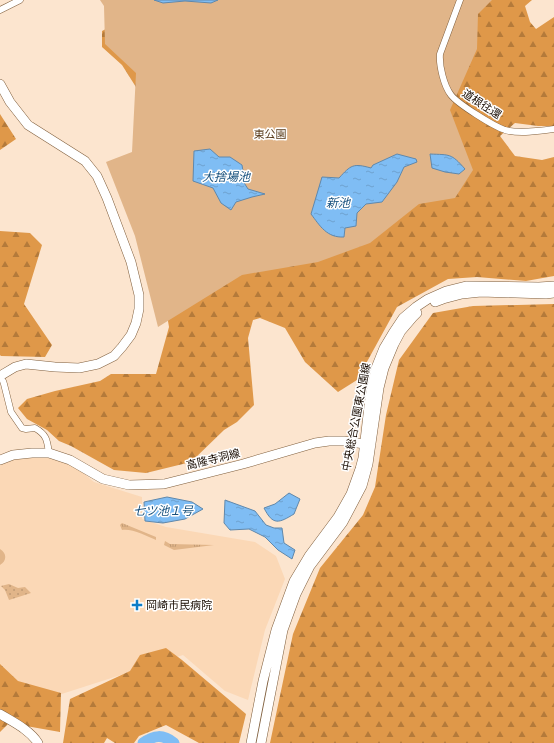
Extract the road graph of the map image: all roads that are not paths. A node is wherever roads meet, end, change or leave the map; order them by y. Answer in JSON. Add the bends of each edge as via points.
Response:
{"nodes":[{"id":1,"x":20,"y":0,"type":"edge"},
{"id":2,"x":460,"y":0,"type":"edge"},
{"id":3,"x":0,"y":10,"type":"edge"},
{"id":4,"x":0,"y":84,"type":"edge"},
{"id":5,"x":554,"y":130,"type":"edge"},
{"id":6,"x":554,"y":286,"type":"edge"},
{"id":7,"x":554,"y":293,"type":"edge"},
{"id":8,"x":1,"y":378,"type":"edge"},
{"id":9,"x":369,"y":444,"type":"junction"},
{"id":10,"x":49,"y":453,"type":"junction"},
{"id":11,"x":1,"y":459,"type":"edge"},
{"id":12,"x":0,"y":714,"type":"edge"},
{"id":13,"x":256,"y":739,"type":"edge"},
{"id":14,"x":38,"y":743,"type":"edge"}],
"edges":[{"from":1,"to":3,"type":"street"},
{"from":2,"to":5,"type":"street","name":"道根往還","via":[[439,62],[453,97],[505,130]]},
{"from":4,"to":8,"type":"street","via":[[28,125],[85,161],[97,176],[131,262],[139,295],[136,323],[131,335],[114,356],[98,364],[79,368],[26,364],[15,367]]},
{"from":6,"to":9,"type":"street","name":"中央総合公園東公園線","via":[[466,286],[428,299],[403,318],[384,348],[376,368],[370,397]]},
{"from":7,"to":9,"type":"street","via":[[462,294],[429,305],[413,317],[401,331],[384,368]]},
{"from":8,"to":10,"type":"street","via":[[11,412],[22,428],[35,428],[42,432]]},
{"from":9,"to":10,"type":"street","name":"高隆寺洞線","via":[[344,441],[315,443],[164,484],[129,485],[104,479],[70,460]]},
{"from":9,"to":13,"type":"street","name":"中央総合公園東公園線","via":[[345,505],[294,581],[276,630],[263,681]]},
{"from":10,"to":11,"type":"street","via":[[13,455]]},
{"from":12,"to":14,"type":"street","via":[[27,731]]}]}
